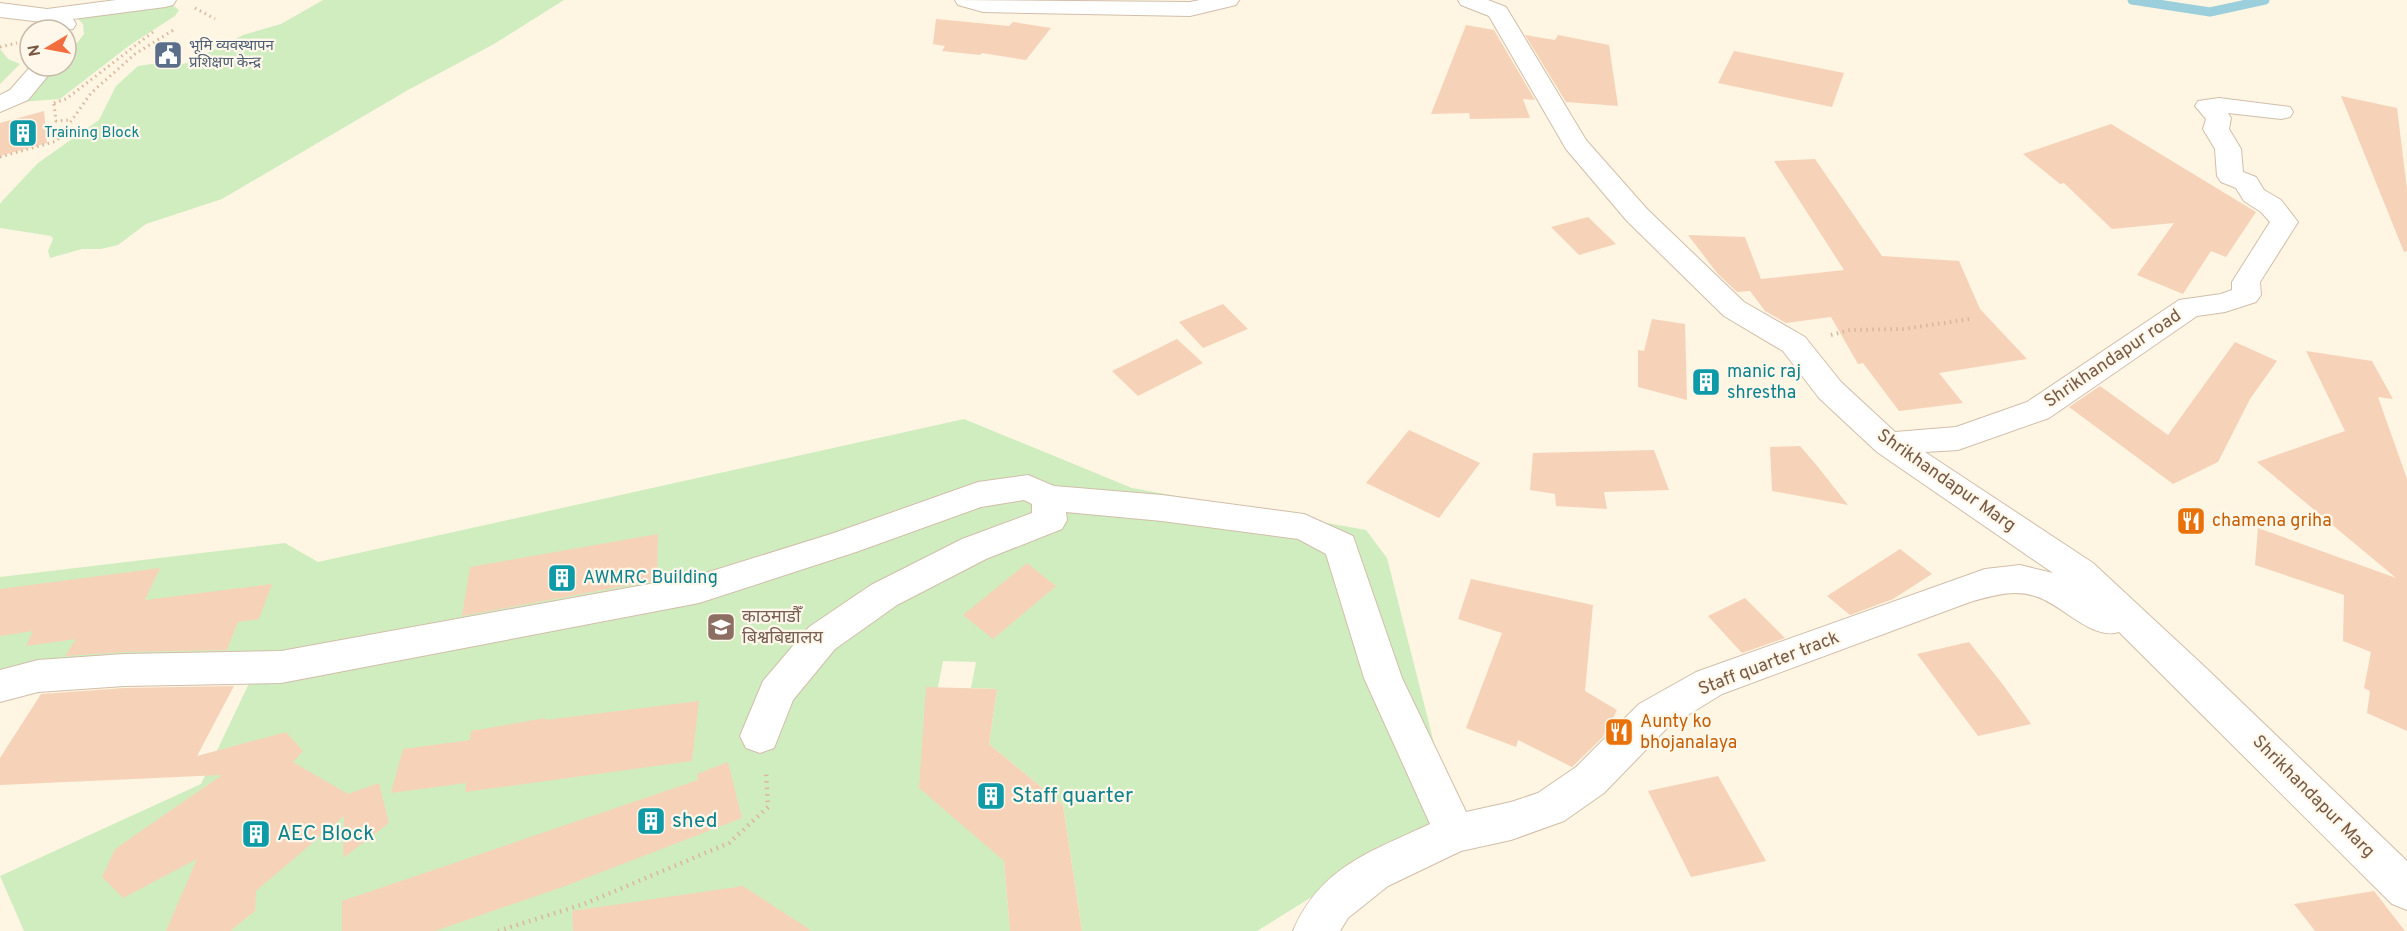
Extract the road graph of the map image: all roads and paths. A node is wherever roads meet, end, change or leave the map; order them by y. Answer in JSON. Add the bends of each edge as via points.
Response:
{"nodes":[{"id":1,"x":165,"y":0,"type":"edge"},
{"id":2,"x":966,"y":0,"type":"edge"},
{"id":3,"x":1228,"y":0,"type":"edge"},
{"id":4,"x":1469,"y":0,"type":"edge"},
{"id":5,"x":0,"y":9,"type":"edge"},
{"id":6,"x":200,"y":11,"type":"dead end"},
{"id":7,"x":46,"y":16,"type":"junction"},
{"id":8,"x":192,"y":17,"type":"dead end"},
{"id":9,"x":51,"y":18,"type":"edge"},
{"id":10,"x":159,"y":28,"type":"dead end"},
{"id":11,"x":176,"y":28,"type":"dead end"},
{"id":12,"x":34,"y":78,"type":"edge"},
{"id":13,"x":54,"y":103,"type":"junction"},
{"id":14,"x":47,"y":104,"type":"dead end"},
{"id":15,"x":0,"y":105,"type":"edge"},
{"id":16,"x":2281,"y":111,"type":"dead end"},
{"id":17,"x":70,"y":120,"type":"junction"},
{"id":18,"x":0,"y":157,"type":"edge"},
{"id":19,"x":1970,"y":319,"type":"dead end"},
{"id":20,"x":1794,"y":344,"type":"junction"},
{"id":21,"x":1888,"y":444,"type":"junction"},
{"id":22,"x":1048,"y":498,"type":"junction"},
{"id":23,"x":2193,"y":679,"type":"junction"},
{"id":24,"x":0,"y":687,"type":"edge"},
{"id":25,"x":760,"y":736,"type":"joint"},
{"id":26,"x":1455,"y":833,"type":"junction"},
{"id":27,"x":2407,"y":890,"type":"edge"},
{"id":28,"x":498,"y":931,"type":"edge"},
{"id":29,"x":1315,"y":931,"type":"edge"}],
"edges":[{"from":1,"to":7,"type":"street"},
{"from":2,"to":3,"type":"street","via":[[983,5],[1190,9]]},
{"from":4,"to":20,"type":"street","name":"Shrikhandapur Marg","via":[[1497,12],[1575,144],[1637,215],[1734,309]]},
{"from":5,"to":7,"type":"street"},
{"from":6,"to":8,"type":"path"},
{"from":7,"to":9,"type":"street"},
{"from":10,"to":13,"type":"path","via":[[66,99]]},
{"from":11,"to":17,"type":"path","via":[[135,54],[91,93]]},
{"from":12,"to":15,"type":"street","via":[[19,95]]},
{"from":13,"to":14,"type":"path"},
{"from":13,"to":17,"type":"path","via":[[56,121]]},
{"from":16,"to":21,"type":"street","name":"Shrikhandapur road","via":[[2207,106],[2219,118],[2216,129],[2228,149],[2230,176],[2247,183],[2253,195],[2271,206],[2284,222],[2246,282],[2246,295],[2225,303],[2188,308],[2038,410],[1958,438]]},
{"from":17,"to":18,"type":"path","via":[[57,141]]},
{"from":19,"to":20,"type":"path","via":[[1903,329],[1850,330]]},
{"from":20,"to":21,"type":"street","name":"Shrikhandapur Marg","via":[[1830,390]]},
{"from":21,"to":23,"type":"street","name":"Shrikhandapur Marg","via":[[2080,573]]},
{"from":22,"to":24,"type":"street","via":[[1028,487],[978,495],[699,589],[292,664],[48,675]]},
{"from":22,"to":25,"type":"street","via":[[1050,520],[974,549],[885,594],[822,638],[777,692]]},
{"from":22,"to":26,"type":"street","via":[[1304,527],[1341,546],[1383,678]]},
{"from":23,"to":26,"type":"street","name":"Staff quarter track","via":[[2071,596],[2032,580],[2006,578],[1965,589],[1709,684],[1653,716],[1590,780],[1550,808]]},
{"from":23,"to":27,"type":"street","name":"Shrikhandapur Marg"},
{"from":25,"to":28,"type":"path","via":[[768,807],[729,843],[584,904]]},
{"from":26,"to":29,"type":"street","name":"Staff quarter track","via":[[1373,872],[1334,903]]}]}
